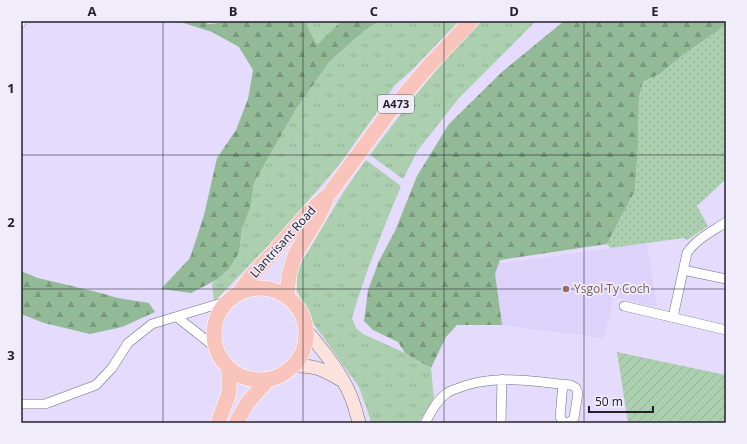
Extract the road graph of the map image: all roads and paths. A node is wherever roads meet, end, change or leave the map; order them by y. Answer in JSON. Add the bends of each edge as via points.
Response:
{"nodes":[{"id":1,"x":471,"y":21,"type":"edge"},
{"id":2,"x":330,"y":193,"type":"junction"},
{"id":3,"x":726,"y":222,"type":"edge"},
{"id":4,"x":683,"y":270,"type":"junction"},
{"id":5,"x":726,"y":279,"type":"edge"},
{"id":6,"x":287,"y":296,"type":"junction"},
{"id":7,"x":233,"y":297,"type":"junction"},
{"id":8,"x":624,"y":306,"type":"dead end"},
{"id":9,"x":177,"y":317,"type":"junction"},
{"id":10,"x":673,"y":317,"type":"junction"},
{"id":11,"x":306,"y":330,"type":"junction"},
{"id":12,"x":726,"y":330,"type":"edge"},
{"id":13,"x":216,"y":348,"type":"junction"},
{"id":14,"x":295,"y":366,"type":"junction"},
{"id":15,"x":229,"y":369,"type":"junction"},
{"id":16,"x":502,"y":379,"type":"junction"},
{"id":17,"x":268,"y":380,"type":"junction"},
{"id":18,"x":344,"y":382,"type":"junction"},
{"id":19,"x":564,"y":384,"type":"dead end"},
{"id":20,"x":21,"y":404,"type":"edge"},
{"id":21,"x":218,"y":423,"type":"edge"},
{"id":22,"x":236,"y":423,"type":"edge"},
{"id":23,"x":359,"y":423,"type":"edge"},
{"id":24,"x":425,"y":423,"type":"edge"},
{"id":25,"x":501,"y":423,"type":"edge"}],
"edges":[{"from":1,"to":2,"type":"main road","name":"Llantrisant Road","number":"A473","via":[[387,115]]},
{"from":2,"to":6,"type":"main road","name":"Llantrisant Road","number":"A473","via":[[295,255],[289,275]]},
{"from":2,"to":7,"type":"main road","name":"Llantrisant Road","number":"A473","via":[[310,211]]},
{"from":3,"to":4,"type":"street","via":[[691,246]]},
{"from":4,"to":5,"type":"street"},
{"from":4,"to":10,"type":"street"},
{"from":6,"to":7,"type":"main road","via":[[263,288],[251,289]]},
{"from":6,"to":11,"type":"main road","via":[[300,311]]},
{"from":7,"to":9,"type":"street"},
{"from":7,"to":13,"type":"main road","via":[[219,312],[214,337]]},
{"from":8,"to":10,"type":"street"},
{"from":9,"to":13,"type":"street"},
{"from":9,"to":20,"type":"street","via":[[152,324],[128,343],[112,368],[96,385],[45,404]]},
{"from":10,"to":12,"type":"street"},
{"from":11,"to":14,"type":"main road","via":[[306,343]]},
{"from":11,"to":18,"type":"main road"},
{"from":13,"to":15,"type":"main road"},
{"from":14,"to":17,"type":"main road","via":[[278,378]]},
{"from":14,"to":18,"type":"main road","via":[[306,365],[324,370]]},
{"from":15,"to":17,"type":"main road","via":[[240,377]]},
{"from":15,"to":21,"type":"main road","via":[[228,393]]},
{"from":16,"to":19,"type":"street"},
{"from":16,"to":24,"type":"street","via":[[475,383],[448,393],[440,399]]},
{"from":16,"to":25,"type":"street"},
{"from":17,"to":22,"type":"main road","via":[[248,402]]},
{"from":18,"to":23,"type":"main road","via":[[352,398]]}]}
